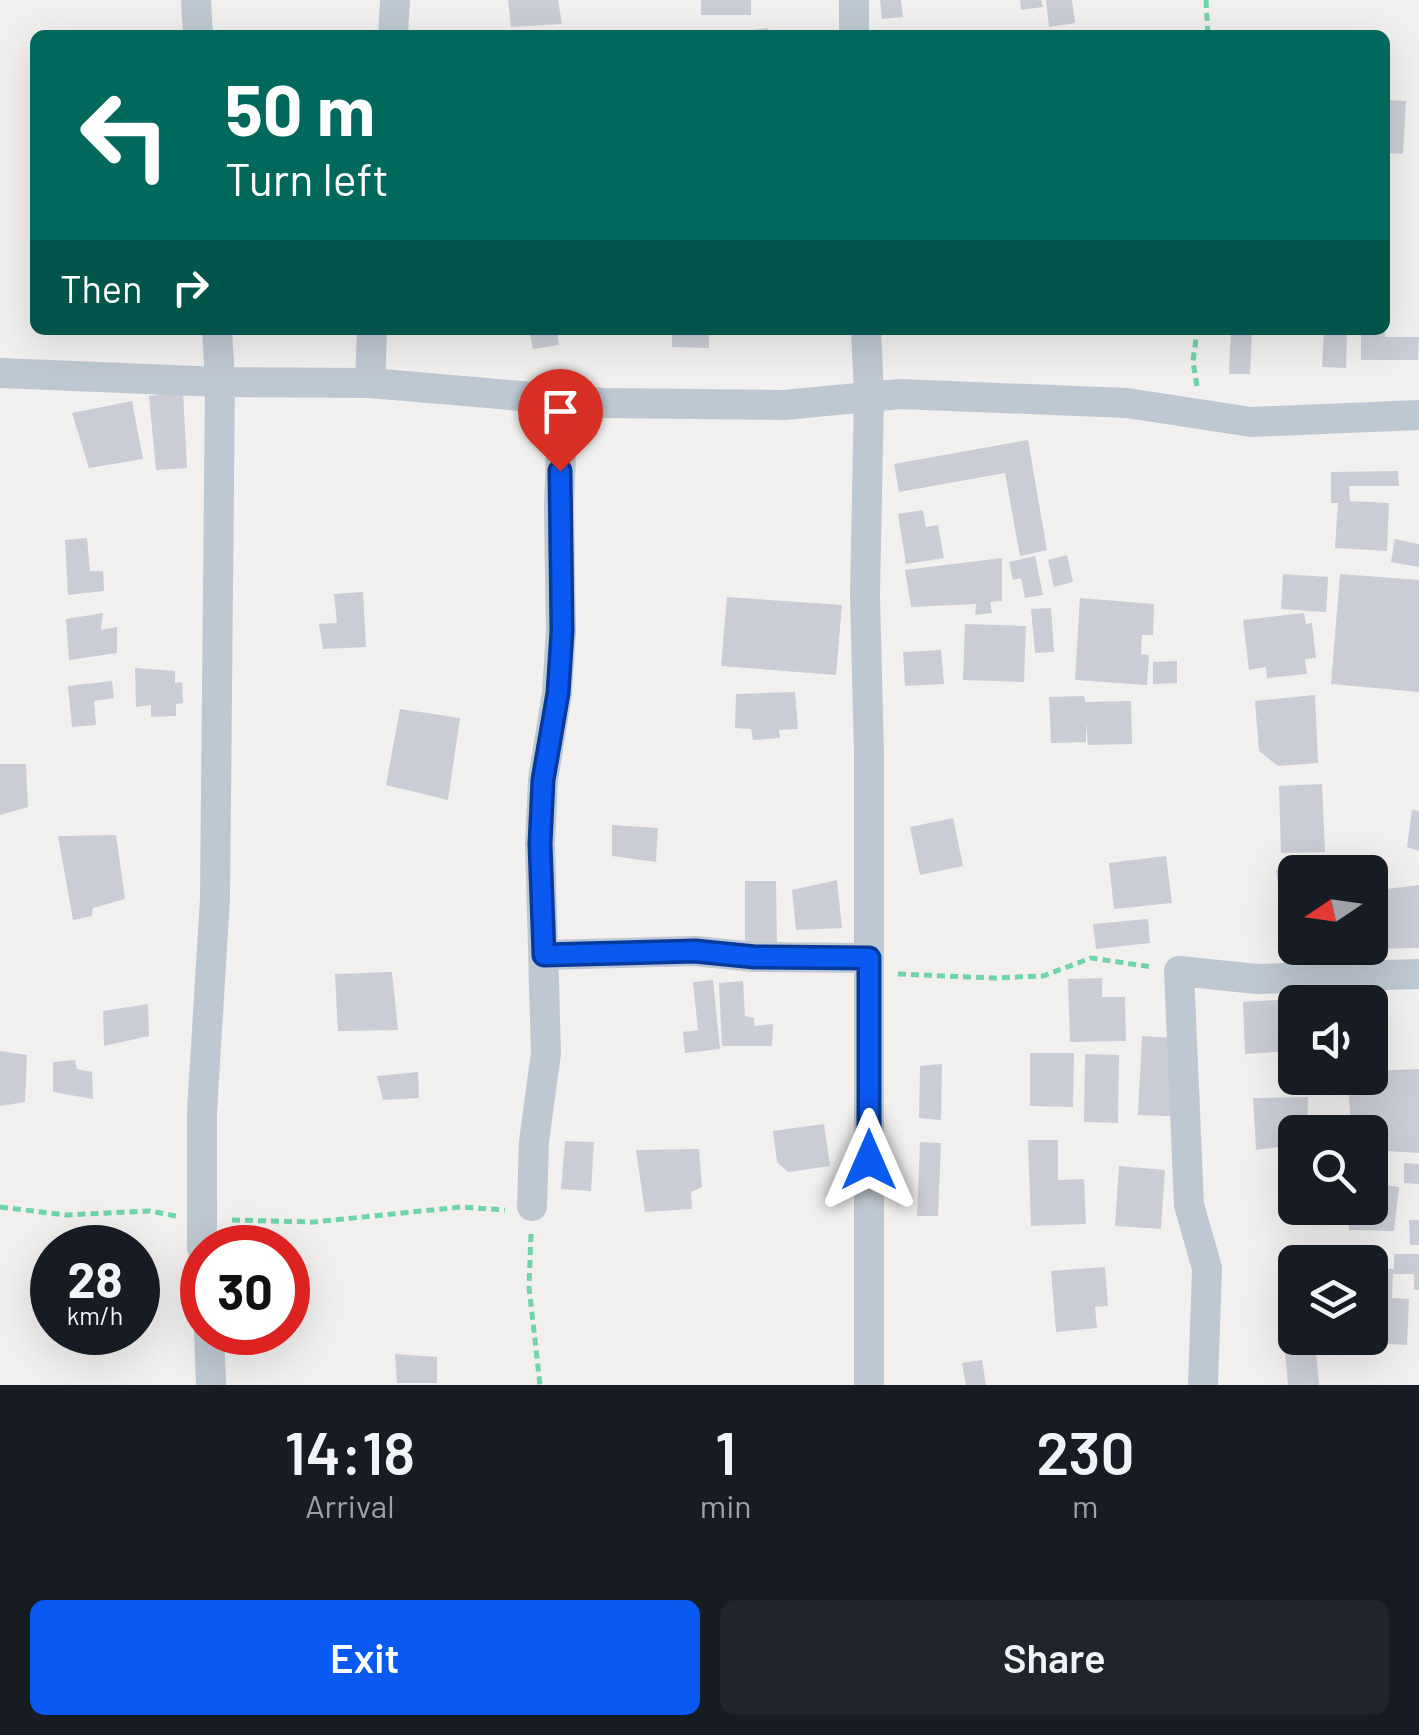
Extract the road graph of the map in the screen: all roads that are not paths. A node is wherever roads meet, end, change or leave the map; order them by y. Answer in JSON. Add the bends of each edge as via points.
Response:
{"nodes":[{"id":1,"x":196,"y":0,"type":"edge"},
{"id":2,"x":395,"y":0,"type":"edge"},
{"id":3,"x":854,"y":0,"type":"edge"},
{"id":4,"x":198,"y":30,"type":"edge"},
{"id":5,"x":393,"y":30,"type":"edge"},
{"id":6,"x":854,"y":30,"type":"edge"},
{"id":7,"x":216,"y":335,"type":"edge"},
{"id":8,"x":372,"y":335,"type":"edge"},
{"id":9,"x":866,"y":335,"type":"edge"},
{"id":10,"x":0,"y":373,"type":"edge"},
{"id":11,"x":220,"y":382,"type":"junction"},
{"id":12,"x":370,"y":382,"type":"junction"},
{"id":13,"x":869,"y":394,"type":"junction"},
{"id":14,"x":562,"y":400,"type":"junction"},
{"id":15,"x":1419,"y":415,"type":"edge"},
{"id":16,"x":544,"y":955,"type":"junction"},
{"id":17,"x":869,"y":965,"type":"junction"},
{"id":18,"x":1419,"y":974,"type":"edge"},
{"id":19,"x":532,"y":1206,"type":"road end"},
{"id":20,"x":202,"y":1225,"type":"edge"},
{"id":21,"x":211,"y":1355,"type":"edge"},
{"id":22,"x":212,"y":1385,"type":"edge"},
{"id":23,"x":869,"y":1385,"type":"edge"},
{"id":24,"x":1202,"y":1385,"type":"edge"}],
"edges":[{"from":1,"to":4,"type":"street"},
{"from":2,"to":5,"type":"street"},
{"from":3,"to":6,"type":"street"},
{"from":7,"to":11,"type":"street"},
{"from":8,"to":12,"type":"street"},
{"from":9,"to":13,"type":"street"},
{"from":10,"to":11,"type":"street"},
{"from":11,"to":12,"type":"street"},
{"from":11,"to":20,"type":"street","via":[[215,898]]},
{"from":12,"to":14,"type":"street"},
{"from":13,"to":14,"type":"street","via":[[738,406]]},
{"from":13,"to":15,"type":"street","via":[[1128,403],[1251,422]]},
{"from":13,"to":17,"type":"street"},
{"from":14,"to":16,"type":"street","via":[[562,631],[540,844]]},
{"from":16,"to":17,"type":"street","via":[[695,951]]},
{"from":16,"to":19,"type":"street","via":[[546,1053]]},
{"from":17,"to":23,"type":"street"},
{"from":18,"to":24,"type":"street","via":[[1257,979],[1179,971],[1188,1205],[1206,1268]]},
{"from":21,"to":22,"type":"street"}]}
